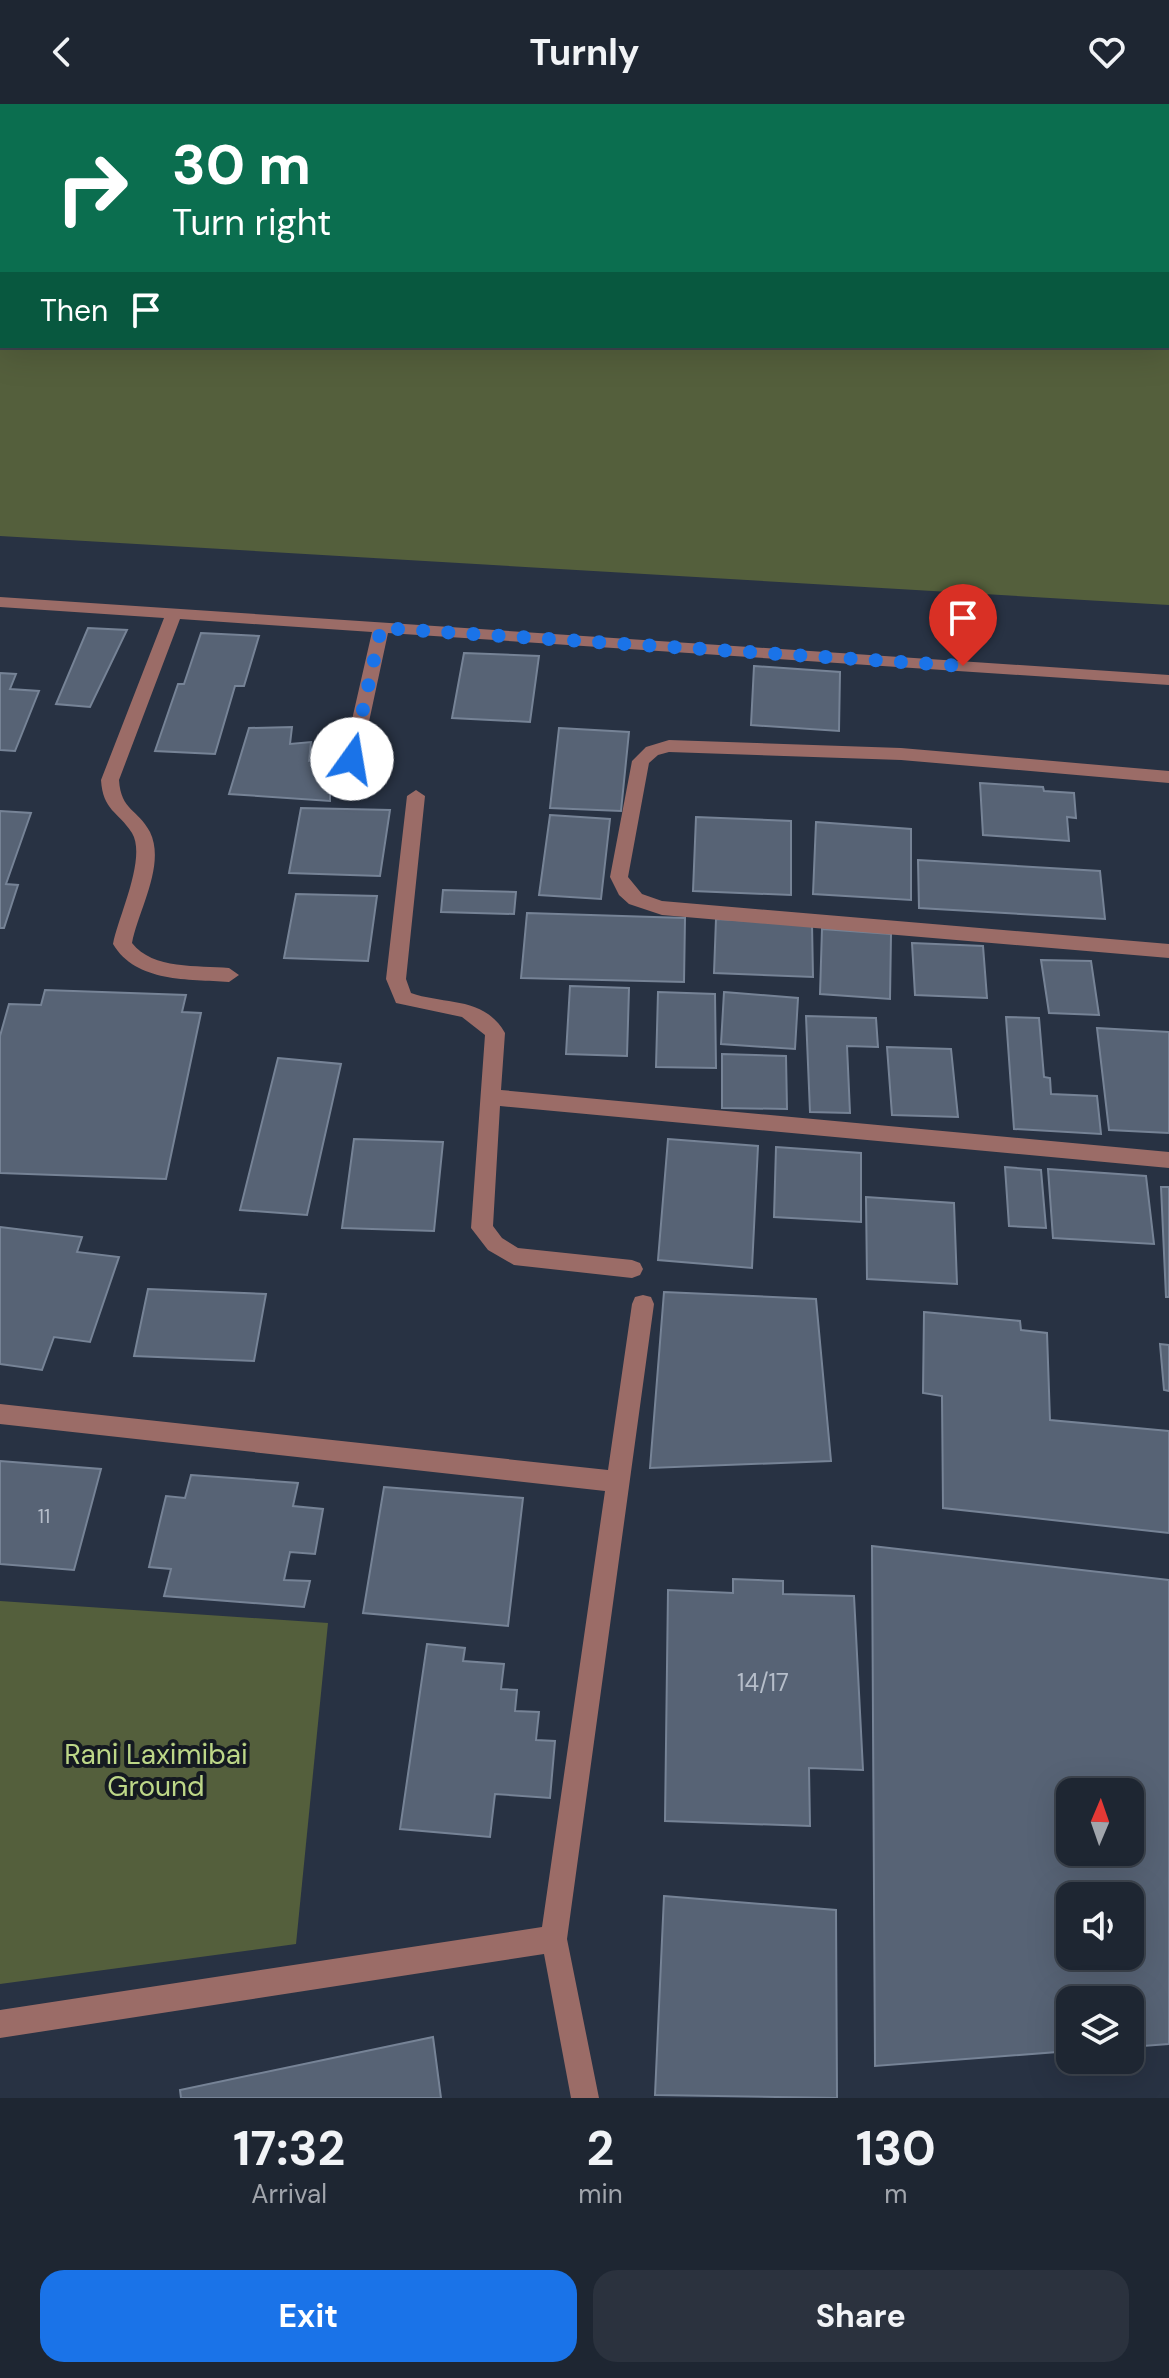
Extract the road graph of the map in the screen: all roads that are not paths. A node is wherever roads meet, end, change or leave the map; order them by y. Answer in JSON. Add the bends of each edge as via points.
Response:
{"nodes":[{"id":1,"x":0,"y":602,"type":"edge"},
{"id":2,"x":174,"y":614,"type":"junction"},
{"id":3,"x":381,"y":628,"type":"junction"},
{"id":4,"x":1169,"y":680,"type":"edge"},
{"id":5,"x":352,"y":759,"type":"dead end"},
{"id":6,"x":1169,"y":777,"type":"edge"},
{"id":7,"x":416,"y":796,"type":"dead end"},
{"id":8,"x":1169,"y":951,"type":"edge"},
{"id":9,"x":229,"y":975,"type":"dead end"},
{"id":10,"x":492,"y":1097,"type":"junction"},
{"id":11,"x":1169,"y":1160,"type":"edge"},
{"id":12,"x":632,"y":1269,"type":"dead end"},
{"id":13,"x":643,"y":1304,"type":"dead end"},
{"id":14,"x":0,"y":1414,"type":"edge"},
{"id":15,"x":619,"y":1482,"type":"junction"},
{"id":16,"x":554,"y":1939,"type":"junction"},
{"id":17,"x":0,"y":2024,"type":"edge"},
{"id":18,"x":585,"y":2098,"type":"edge"}],
"edges":[{"from":1,"to":2,"type":"street"},
{"from":2,"to":3,"type":"street"},
{"from":2,"to":9,"type":"street","via":[[110,780],[116,810],[143,836],[146,853],[122,944],[128,955],[147,966]]},
{"from":3,"to":4,"type":"street"},
{"from":3,"to":5,"type":"street"},
{"from":6,"to":8,"type":"street","via":[[901,754],[669,746],[641,761],[619,877],[624,890],[642,904],[662,908]]},
{"from":7,"to":10,"type":"street","via":[[396,979],[403,998],[424,1007],[483,1015],[495,1033]]},
{"from":10,"to":11,"type":"street"},
{"from":10,"to":12,"type":"street","via":[[482,1228],[495,1244],[514,1256]]},
{"from":13,"to":15,"type":"street"},
{"from":14,"to":15,"type":"street"},
{"from":15,"to":16,"type":"street"},
{"from":16,"to":17,"type":"street"},
{"from":16,"to":18,"type":"street"}]}
